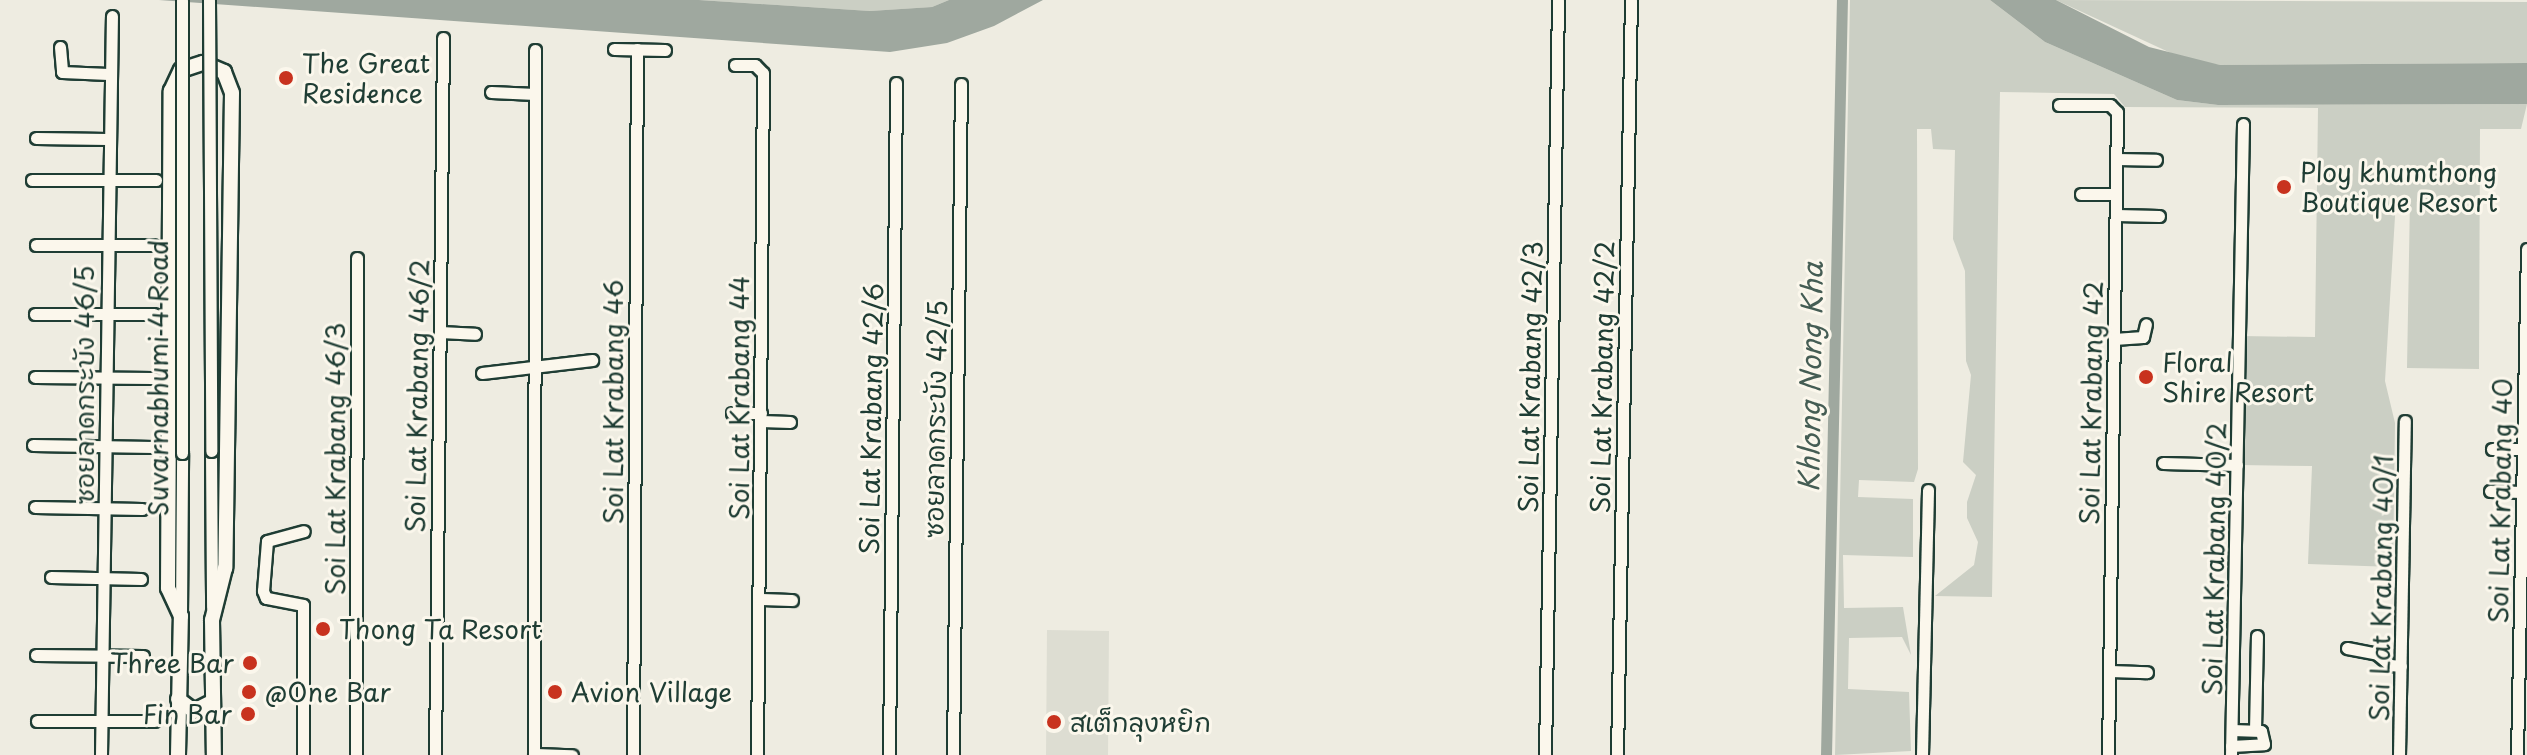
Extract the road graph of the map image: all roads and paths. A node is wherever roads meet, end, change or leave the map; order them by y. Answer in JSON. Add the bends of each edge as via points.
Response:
{"nodes":[{"id":1,"x":182,"y":0,"type":"edge"},
{"id":2,"x":209,"y":0,"type":"edge"},
{"id":3,"x":1558,"y":0,"type":"edge"},
{"id":4,"x":1631,"y":0,"type":"edge"},
{"id":5,"x":112,"y":16,"type":"dead end"},
{"id":6,"x":443,"y":38,"type":"dead end"},
{"id":7,"x":60,"y":47,"type":"dead end"},
{"id":8,"x":614,"y":49,"type":"dead end"},
{"id":9,"x":637,"y":49,"type":"junction"},
{"id":10,"x":535,"y":50,"type":"dead end"},
{"id":11,"x":665,"y":50,"type":"dead end"},
{"id":12,"x":735,"y":65,"type":"dead end"},
{"id":13,"x":108,"y":74,"type":"junction"},
{"id":14,"x":896,"y":83,"type":"dead end"},
{"id":15,"x":961,"y":84,"type":"dead end"},
{"id":16,"x":491,"y":92,"type":"dead end"},
{"id":17,"x":535,"y":94,"type":"junction"},
{"id":18,"x":2059,"y":105,"type":"dead end"},
{"id":19,"x":2243,"y":124,"type":"dead end"},
{"id":20,"x":36,"y":138,"type":"dead end"},
{"id":21,"x":107,"y":139,"type":"junction"},
{"id":22,"x":2117,"y":159,"type":"junction"},
{"id":23,"x":2156,"y":160,"type":"dead end"},
{"id":24,"x":107,"y":179,"type":"junction"},
{"id":25,"x":32,"y":180,"type":"dead end"},
{"id":26,"x":156,"y":180,"type":"dead end"},
{"id":27,"x":2081,"y":194,"type":"dead end"},
{"id":28,"x":2116,"y":194,"type":"junction"},
{"id":29,"x":2116,"y":215,"type":"junction"},
{"id":30,"x":2159,"y":216,"type":"dead end"},
{"id":31,"x":36,"y":245,"type":"dead end"},
{"id":32,"x":106,"y":245,"type":"junction"},
{"id":33,"x":153,"y":245,"type":"dead end"},
{"id":34,"x":2527,"y":249,"type":"edge"},
{"id":35,"x":357,"y":258,"type":"dead end"},
{"id":36,"x":35,"y":314,"type":"dead end"},
{"id":37,"x":107,"y":314,"type":"junction"},
{"id":38,"x":154,"y":314,"type":"dead end"},
{"id":39,"x":2526,"y":314,"type":"edge"},
{"id":40,"x":2146,"y":324,"type":"dead end"},
{"id":41,"x":440,"y":332,"type":"junction"},
{"id":42,"x":475,"y":334,"type":"dead end"},
{"id":43,"x":2114,"y":339,"type":"junction"},
{"id":44,"x":592,"y":360,"type":"dead end"},
{"id":45,"x":534,"y":370,"type":"junction"},
{"id":46,"x":482,"y":373,"type":"dead end"},
{"id":47,"x":35,"y":377,"type":"dead end"},
{"id":48,"x":107,"y":377,"type":"junction"},
{"id":49,"x":153,"y":378,"type":"dead end"},
{"id":50,"x":732,"y":413,"type":"dead end"},
{"id":51,"x":761,"y":417,"type":"junction"},
{"id":52,"x":2405,"y":421,"type":"dead end"},
{"id":53,"x":790,"y":422,"type":"dead end"},
{"id":54,"x":33,"y":445,"type":"dead end"},
{"id":55,"x":106,"y":446,"type":"junction"},
{"id":56,"x":153,"y":447,"type":"dead end"},
{"id":57,"x":2492,"y":449,"type":"dead end"},
{"id":58,"x":2523,"y":449,"type":"junction"},
{"id":59,"x":2163,"y":463,"type":"dead end"},
{"id":60,"x":2237,"y":465,"type":"junction"},
{"id":61,"x":1928,"y":490,"type":"dead end"},
{"id":62,"x":2490,"y":491,"type":"dead end"},
{"id":63,"x":2522,"y":492,"type":"junction"},
{"id":64,"x":35,"y":507,"type":"dead end"},
{"id":65,"x":105,"y":508,"type":"junction"},
{"id":66,"x":142,"y":509,"type":"dead end"},
{"id":67,"x":304,"y":531,"type":"dead end"},
{"id":68,"x":2524,"y":570,"type":"edge"},
{"id":69,"x":51,"y":577,"type":"dead end"},
{"id":70,"x":104,"y":578,"type":"junction"},
{"id":71,"x":141,"y":579,"type":"dead end"},
{"id":72,"x":760,"y":599,"type":"junction"},
{"id":73,"x":792,"y":600,"type":"dead end"},
{"id":74,"x":181,"y":616,"type":"junction"},
{"id":75,"x":212,"y":620,"type":"junction"},
{"id":76,"x":2257,"y":636,"type":"dead end"},
{"id":77,"x":2347,"y":648,"type":"dead end"},
{"id":78,"x":103,"y":654,"type":"junction"},
{"id":79,"x":36,"y":655,"type":"dead end"},
{"id":80,"x":143,"y":656,"type":"dead end"},
{"id":81,"x":2401,"y":666,"type":"junction"},
{"id":82,"x":2110,"y":671,"type":"junction"},
{"id":83,"x":2147,"y":672,"type":"dead end"},
{"id":84,"x":178,"y":699,"type":"junction"},
{"id":85,"x":212,"y":702,"type":"junction"},
{"id":86,"x":102,"y":720,"type":"junction"},
{"id":87,"x":37,"y":721,"type":"dead end"},
{"id":88,"x":154,"y":721,"type":"dead end"},
{"id":89,"x":2232,"y":730,"type":"junction"},
{"id":90,"x":2255,"y":730,"type":"junction"},
{"id":91,"x":2231,"y":750,"type":"edge"},
{"id":92,"x":534,"y":754,"type":"edge"},
{"id":93,"x":101,"y":755,"type":"edge"},
{"id":94,"x":178,"y":755,"type":"edge"},
{"id":95,"x":214,"y":755,"type":"edge"},
{"id":96,"x":303,"y":755,"type":"edge"},
{"id":97,"x":356,"y":755,"type":"edge"},
{"id":98,"x":435,"y":755,"type":"edge"},
{"id":99,"x":572,"y":755,"type":"edge"},
{"id":100,"x":633,"y":755,"type":"edge"},
{"id":101,"x":757,"y":755,"type":"edge"},
{"id":102,"x":889,"y":755,"type":"edge"},
{"id":103,"x":953,"y":755,"type":"edge"},
{"id":104,"x":1545,"y":755,"type":"edge"},
{"id":105,"x":1617,"y":755,"type":"edge"},
{"id":106,"x":1922,"y":755,"type":"edge"},
{"id":107,"x":2108,"y":755,"type":"edge"},
{"id":108,"x":2399,"y":755,"type":"edge"},
{"id":109,"x":2517,"y":755,"type":"edge"}],
"edges":[{"from":1,"to":74,"type":"street","name":"Suvarnabhumi 4 Road","bridge":true},
{"from":2,"to":75,"type":"street","name":"Suvarnabhumi 4 Road","bridge":true},
{"from":3,"to":104,"type":"street","name":"Soi Lat Krabang 42/3"},
{"from":4,"to":105,"type":"street","name":"Soi Lat Krabang 42/2"},
{"from":5,"to":13,"type":"street","name":"ซอยลาดกระบัง 46/5"},
{"from":6,"to":41,"type":"street","name":"Soi Lat Krabang 46/2"},
{"from":7,"to":13,"type":"street","via":[[62,72]]},
{"from":8,"to":9,"type":"street"},
{"from":9,"to":11,"type":"street"},
{"from":9,"to":100,"type":"street","name":"Soi Lat Krabang 46"},
{"from":10,"to":17,"type":"street"},
{"from":12,"to":51,"type":"street","name":"Soi Lat Krabang 44","via":[[755,65],[763,73]]},
{"from":13,"to":21,"type":"street","name":"ซอยลาดกระบัง 46/5"},
{"from":14,"to":102,"type":"street","name":"Soi Lat Krabang 42/6"},
{"from":15,"to":103,"type":"street","name":"ซอยลาดกระบัง 42/5"},
{"from":16,"to":17,"type":"street"},
{"from":17,"to":45,"type":"street"},
{"from":18,"to":22,"type":"street","name":"Soi Lat Krabang 42","via":[[2114,107]]},
{"from":19,"to":60,"type":"street","name":"Soi Lat Krabang 40/2"},
{"from":20,"to":21,"type":"street"},
{"from":21,"to":24,"type":"street","name":"ซอยลาดกระบัง 46/5"},
{"from":22,"to":23,"type":"street"},
{"from":22,"to":28,"type":"street","name":"Soi Lat Krabang 42"},
{"from":24,"to":25,"type":"street"},
{"from":24,"to":26,"type":"street"},
{"from":24,"to":32,"type":"street","name":"ซอยลาดกระบัง 46/5"},
{"from":27,"to":28,"type":"street"},
{"from":28,"to":29,"type":"street","name":"Soi Lat Krabang 42"},
{"from":29,"to":30,"type":"street"},
{"from":29,"to":43,"type":"street","name":"Soi Lat Krabang 42"},
{"from":31,"to":32,"type":"street"},
{"from":32,"to":33,"type":"street"},
{"from":32,"to":37,"type":"street","name":"ซอยลาดกระบัง 46/5"},
{"from":34,"to":39,"type":"street","name":"Soi Lat Krabang 40"},
{"from":35,"to":97,"type":"street","name":"Soi Lat Krabang 46/3"},
{"from":36,"to":37,"type":"street"},
{"from":37,"to":38,"type":"street"},
{"from":37,"to":48,"type":"street","name":"ซอยลาดกระบัง 46/5"},
{"from":39,"to":58,"type":"street","name":"Soi Lat Krabang 40"},
{"from":40,"to":43,"type":"street","via":[[2143,337]]},
{"from":41,"to":42,"type":"street"},
{"from":41,"to":98,"type":"street","name":"Soi Lat Krabang 46/2"},
{"from":43,"to":82,"type":"street","name":"Soi Lat Krabang 42"},
{"from":44,"to":45,"type":"street"},
{"from":45,"to":46,"type":"street"},
{"from":45,"to":92,"type":"street"},
{"from":47,"to":48,"type":"street"},
{"from":48,"to":49,"type":"street"},
{"from":48,"to":55,"type":"street","name":"ซอยลาดกระบัง 46/5"},
{"from":50,"to":51,"type":"street"},
{"from":51,"to":53,"type":"street"},
{"from":51,"to":72,"type":"street","name":"Soi Lat Krabang 44"},
{"from":52,"to":81,"type":"street","name":"Soi Lat Krabang 40/1"},
{"from":54,"to":55,"type":"street"},
{"from":55,"to":56,"type":"street"},
{"from":55,"to":65,"type":"street","name":"ซอยลาดกระบัง 46/5"},
{"from":57,"to":58,"type":"street"},
{"from":58,"to":63,"type":"street","name":"Soi Lat Krabang 40"},
{"from":59,"to":60,"type":"street"},
{"from":60,"to":89,"type":"street","name":"Soi Lat Krabang 40/2"},
{"from":61,"to":106,"type":"street"},
{"from":62,"to":63,"type":"street"},
{"from":63,"to":68,"type":"street","name":"Soi Lat Krabang 40"},
{"from":64,"to":65,"type":"street"},
{"from":65,"to":66,"type":"street"},
{"from":65,"to":70,"type":"street","name":"ซอยลาดกระบัง 46/5"},
{"from":67,"to":96,"type":"street","via":[[267,541],[263,577],[266,598],[303,605]]},
{"from":68,"to":109,"type":"street","name":"Soi Lat Krabang 40"},
{"from":69,"to":70,"type":"street"},
{"from":70,"to":71,"type":"street"},
{"from":70,"to":78,"type":"street","name":"ซอยลาดกระบัง 46/5"},
{"from":72,"to":73,"type":"street"},
{"from":72,"to":101,"type":"street","name":"Soi Lat Krabang 44"},
{"from":74,"to":75,"type":"street","via":[[168,588],[171,91],[181,70],[203,63],[224,72],[232,93],[225,568]]},
{"from":74,"to":84,"type":"street","name":"Suvarnabhumi 4 Road"},
{"from":75,"to":85,"type":"street","name":"Suvarnabhumi 4 Road"},
{"from":76,"to":90,"type":"street"},
{"from":77,"to":81,"type":"street"},
{"from":78,"to":79,"type":"street"},
{"from":78,"to":80,"type":"street"},
{"from":78,"to":86,"type":"street","name":"ซอยลาดกระบัง 46/5"},
{"from":81,"to":108,"type":"street","name":"Soi Lat Krabang 40/1"},
{"from":82,"to":83,"type":"street"},
{"from":82,"to":107,"type":"street","name":"Soi Lat Krabang 42"},
{"from":84,"to":85,"type":"street","via":[[194,711]]},
{"from":84,"to":94,"type":"street","name":"Suvarnabhumi 4 Road"},
{"from":85,"to":95,"type":"street","name":"Suvarnabhumi 4 Road"},
{"from":86,"to":87,"type":"street"},
{"from":86,"to":88,"type":"street"},
{"from":86,"to":93,"type":"street","name":"ซอยลาดกระบัง 46/5"},
{"from":89,"to":90,"type":"street"},
{"from":89,"to":91,"type":"street","name":"Soi Lat Krabang 40/2"},
{"from":90,"to":91,"type":"street","via":[[2263,732],[2263,746]]},
{"from":92,"to":99,"type":"street"}]}
